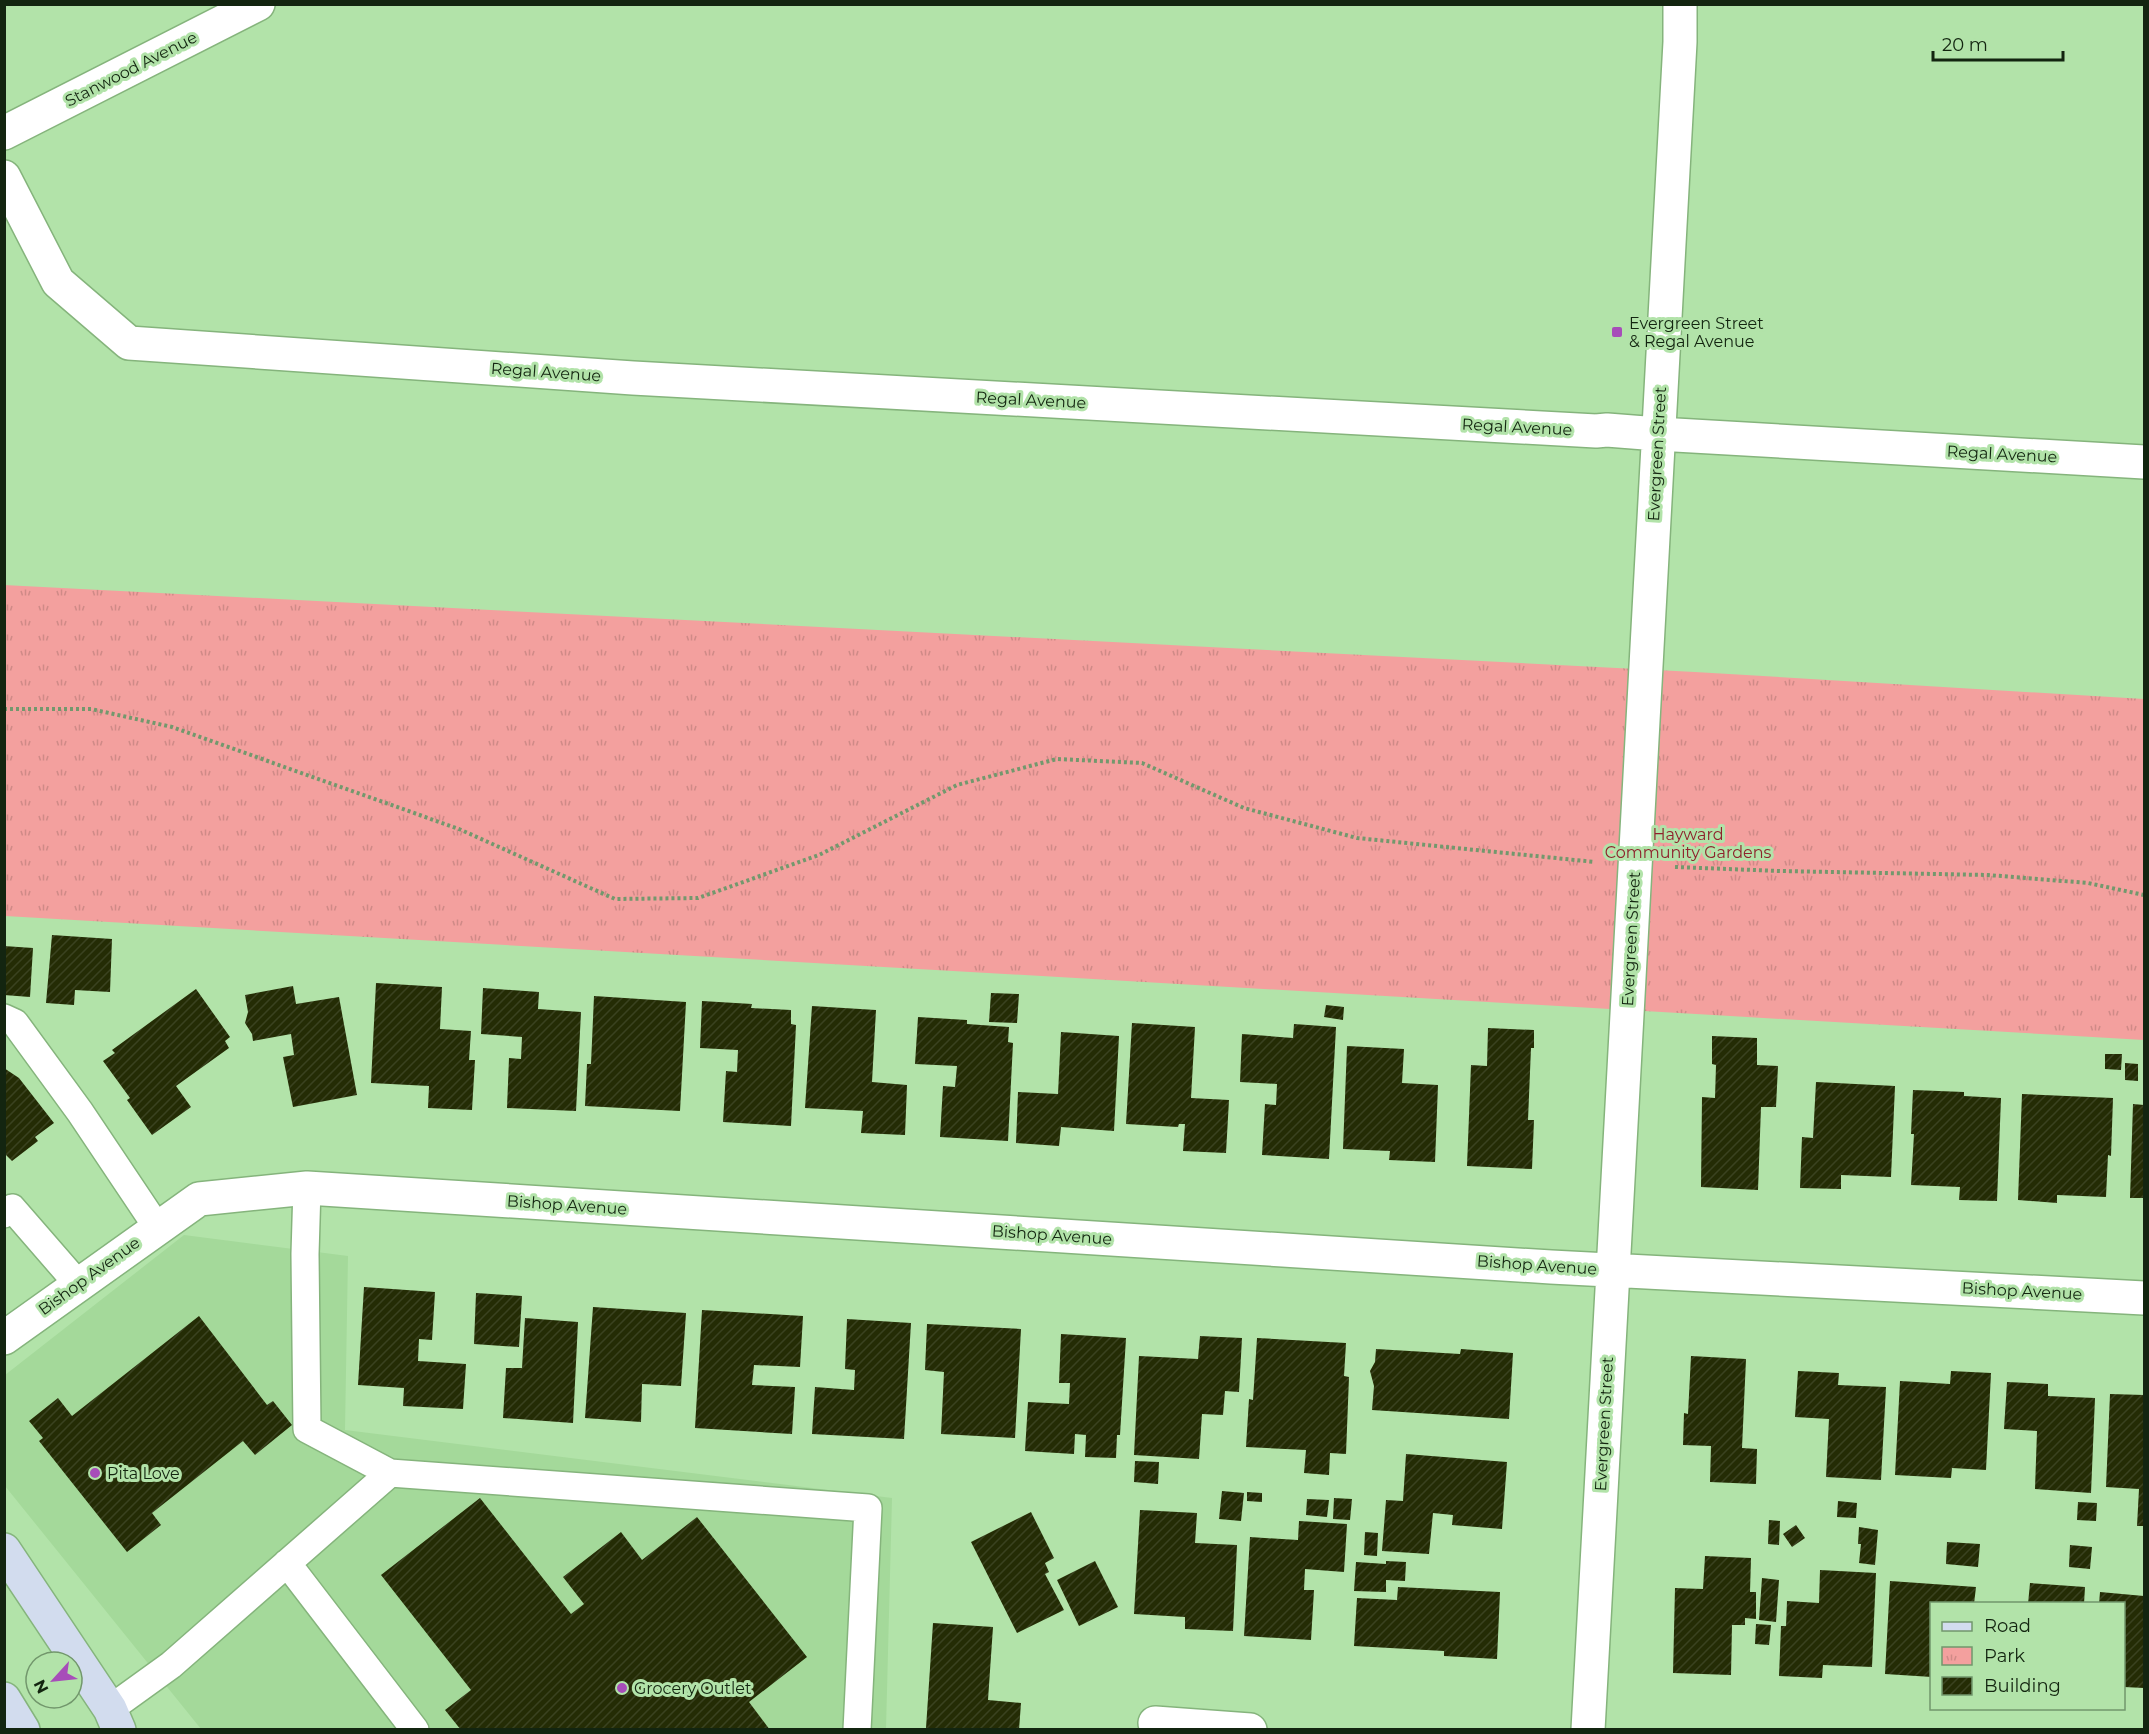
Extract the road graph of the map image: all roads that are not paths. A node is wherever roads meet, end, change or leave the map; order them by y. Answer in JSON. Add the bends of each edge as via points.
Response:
{"nodes":[{"id":1,"x":258,"y":4,"type":"edge"},
{"id":2,"x":1680,"y":4,"type":"edge"},
{"id":3,"x":4,"y":133,"type":"edge"},
{"id":4,"x":4,"y":177,"type":"edge"},
{"id":5,"x":1658,"y":434,"type":"junction"},
{"id":6,"x":2145,"y":462,"type":"edge"},
{"id":7,"x":4,"y":1018,"type":"edge"},
{"id":8,"x":307,"y":1188,"type":"junction"},
{"id":9,"x":4,"y":1214,"type":"edge"},
{"id":10,"x":157,"y":1227,"type":"junction"},
{"id":11,"x":1612,"y":1270,"type":"junction"},
{"id":12,"x":78,"y":1284,"type":"junction"},
{"id":13,"x":2145,"y":1298,"type":"edge"},
{"id":14,"x":4,"y":1338,"type":"edge"},
{"id":15,"x":390,"y":1473,"type":"junction"},
{"id":16,"x":4,"y":1550,"type":"edge"},
{"id":17,"x":287,"y":1563,"type":"junction"},
{"id":18,"x":4,"y":1699,"type":"edge"},
{"id":19,"x":114,"y":1719,"type":"edge"},
{"id":20,"x":1155,"y":1723,"type":"dead end"},
{"id":21,"x":23,"y":1730,"type":"edge"},
{"id":22,"x":142,"y":1730,"type":"edge"},
{"id":23,"x":415,"y":1730,"type":"edge"},
{"id":24,"x":857,"y":1730,"type":"edge"},
{"id":25,"x":1250,"y":1730,"type":"edge"},
{"id":26,"x":1588,"y":1730,"type":"edge"}],
"edges":[{"from":1,"to":3,"type":"street","name":"Stanwood Avenue"},
{"from":2,"to":5,"type":"street","name":"Evergreen Street"},
{"from":4,"to":5,"type":"street","name":"Regal Avenue","via":[[58,282],[129,343],[633,378]]},
{"from":5,"to":6,"type":"street","name":"Regal Avenue"},
{"from":5,"to":11,"type":"street","name":"Evergreen Street"},
{"from":7,"to":10,"type":"lane","via":[[15,1023]]},
{"from":8,"to":10,"type":"street","name":"Bishop Avenue","via":[[199,1198]]},
{"from":8,"to":11,"type":"street","name":"Bishop Avenue"},
{"from":8,"to":15,"type":"lane","via":[[306,1429]]},
{"from":9,"to":12,"type":"lane","via":[[12,1208]]},
{"from":10,"to":12,"type":"street","name":"Bishop Avenue"},
{"from":11,"to":13,"type":"street","name":"Bishop Avenue"},
{"from":11,"to":26,"type":"street","name":"Evergreen Street"},
{"from":12,"to":14,"type":"street","name":"Bishop Avenue"},
{"from":15,"to":17,"type":"lane"},
{"from":15,"to":24,"type":"lane","via":[[868,1508]]},
{"from":16,"to":19,"type":"main road"},
{"from":17,"to":19,"type":"lane"},
{"from":17,"to":23,"type":"lane"},
{"from":18,"to":21,"type":"main road"},
{"from":19,"to":22,"type":"main road"},
{"from":20,"to":25,"type":"street"}]}
